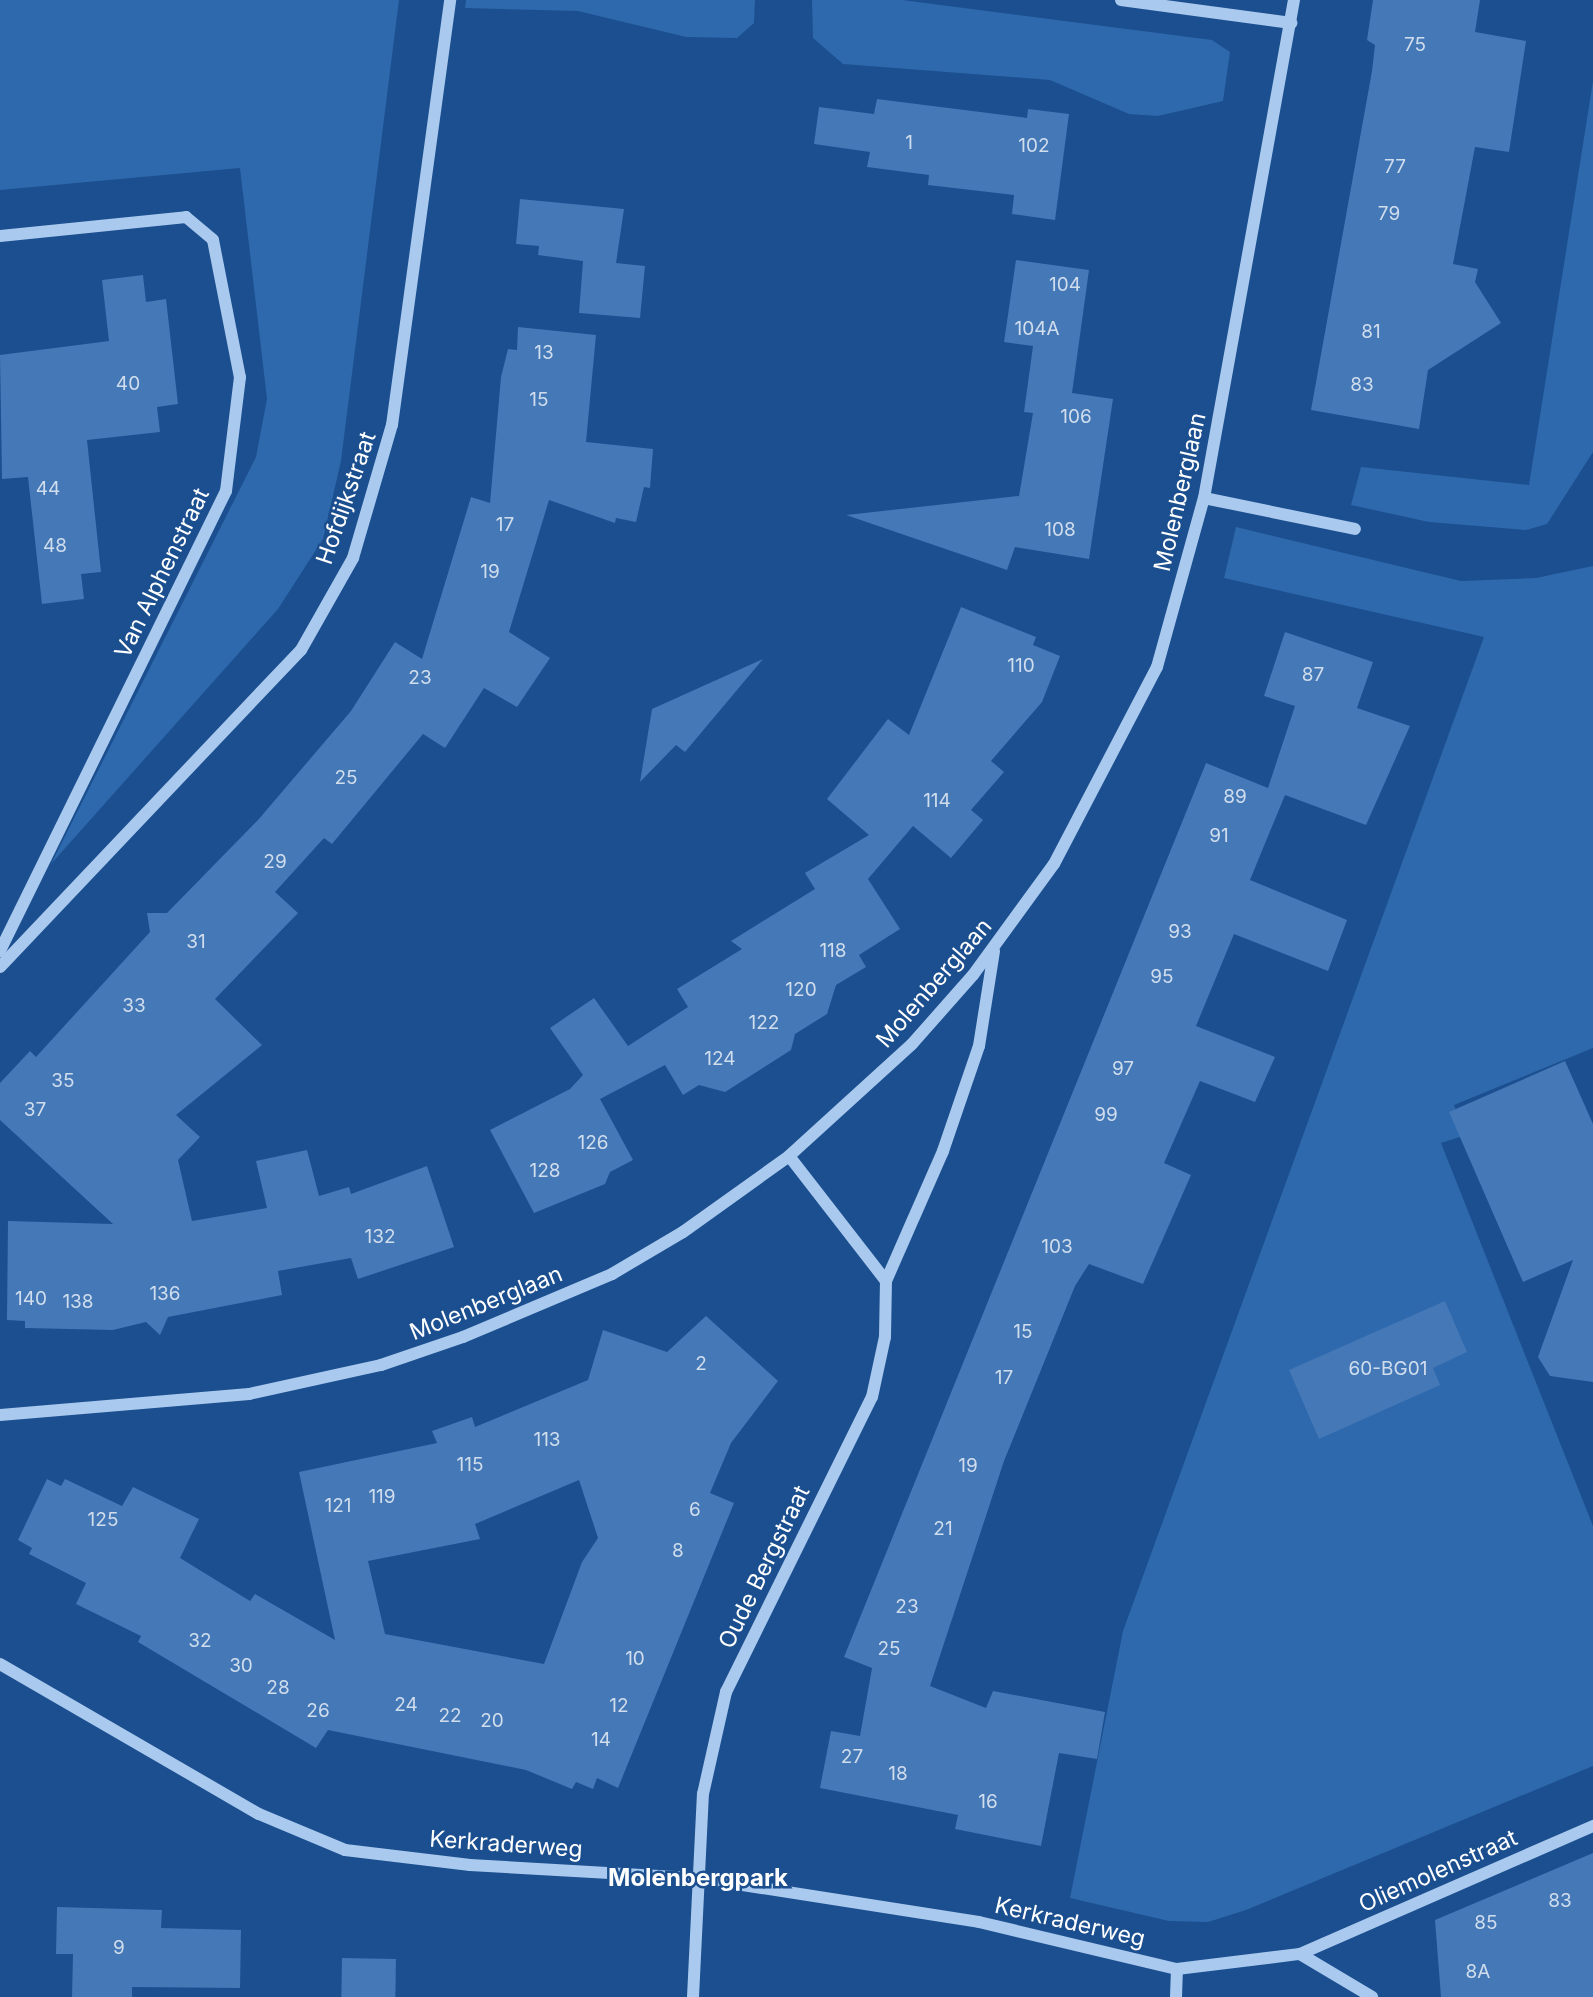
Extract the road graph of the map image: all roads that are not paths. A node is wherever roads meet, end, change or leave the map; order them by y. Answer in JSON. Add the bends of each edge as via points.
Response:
{"nodes":[{"id":1,"x":450,"y":0,"type":"edge"},
{"id":2,"x":1121,"y":0,"type":"edge"},
{"id":3,"x":1294,"y":0,"type":"edge"},
{"id":4,"x":1291,"y":23,"type":"junction"},
{"id":5,"x":0,"y":236,"type":"edge"},
{"id":6,"x":1204,"y":498,"type":"junction"},
{"id":7,"x":1355,"y":528,"type":"dead end"},
{"id":8,"x":995,"y":947,"type":"junction"},
{"id":9,"x":0,"y":951,"type":"edge"},
{"id":10,"x":0,"y":967,"type":"edge"},
{"id":11,"x":789,"y":1156,"type":"junction"},
{"id":12,"x":886,"y":1281,"type":"junction"},
{"id":13,"x":0,"y":1415,"type":"edge"},
{"id":14,"x":0,"y":1664,"type":"edge"},
{"id":15,"x":1593,"y":1826,"type":"edge"},
{"id":16,"x":698,"y":1878,"type":"junction"},
{"id":17,"x":1300,"y":1954,"type":"junction"},
{"id":18,"x":1177,"y":1969,"type":"junction"},
{"id":19,"x":693,"y":1997,"type":"edge"},
{"id":20,"x":1176,"y":1997,"type":"edge"},
{"id":21,"x":1372,"y":1997,"type":"edge"}],
"edges":[{"from":1,"to":10,"type":"street","name":"Hofdijkstraat","via":[[392,425],[353,558],[301,650]]},
{"from":2,"to":4,"type":"street"},
{"from":3,"to":4,"type":"street","name":"Molenberglaan"},
{"from":4,"to":6,"type":"street","name":"Molenberglaan"},
{"from":5,"to":9,"type":"street","name":"Van Alphenstraat","via":[[186,217],[213,240],[240,377],[226,491]]},
{"from":6,"to":7,"type":"street"},
{"from":6,"to":8,"type":"street","name":"Molenberglaan","via":[[1157,667],[1082,817]]},
{"from":8,"to":11,"type":"street","name":"Molenberglaan","via":[[912,1044]]},
{"from":8,"to":12,"type":"street","name":"Oude Bergstraat","via":[[979,1046],[943,1151]]},
{"from":11,"to":12,"type":"street"},
{"from":11,"to":13,"type":"street","name":"Molenberglaan","via":[[612,1273],[392,1362],[202,1401]]},
{"from":12,"to":16,"type":"street","name":"Oude Bergstraat","via":[[885,1337],[872,1397],[726,1692],[703,1794]]},
{"from":14,"to":16,"type":"street","name":"Kerkraderweg","via":[[259,1814],[345,1850],[470,1865]]},
{"from":15,"to":17,"type":"street","name":"Oliemolenstraat"},
{"from":16,"to":18,"type":"street","name":"Kerkraderweg","via":[[979,1922]]},
{"from":16,"to":19,"type":"street","name":"Oude Bergstraat"},
{"from":17,"to":18,"type":"street","name":"Kerkraderweg"},
{"from":17,"to":21,"type":"street"},
{"from":18,"to":20,"type":"street"}]}
